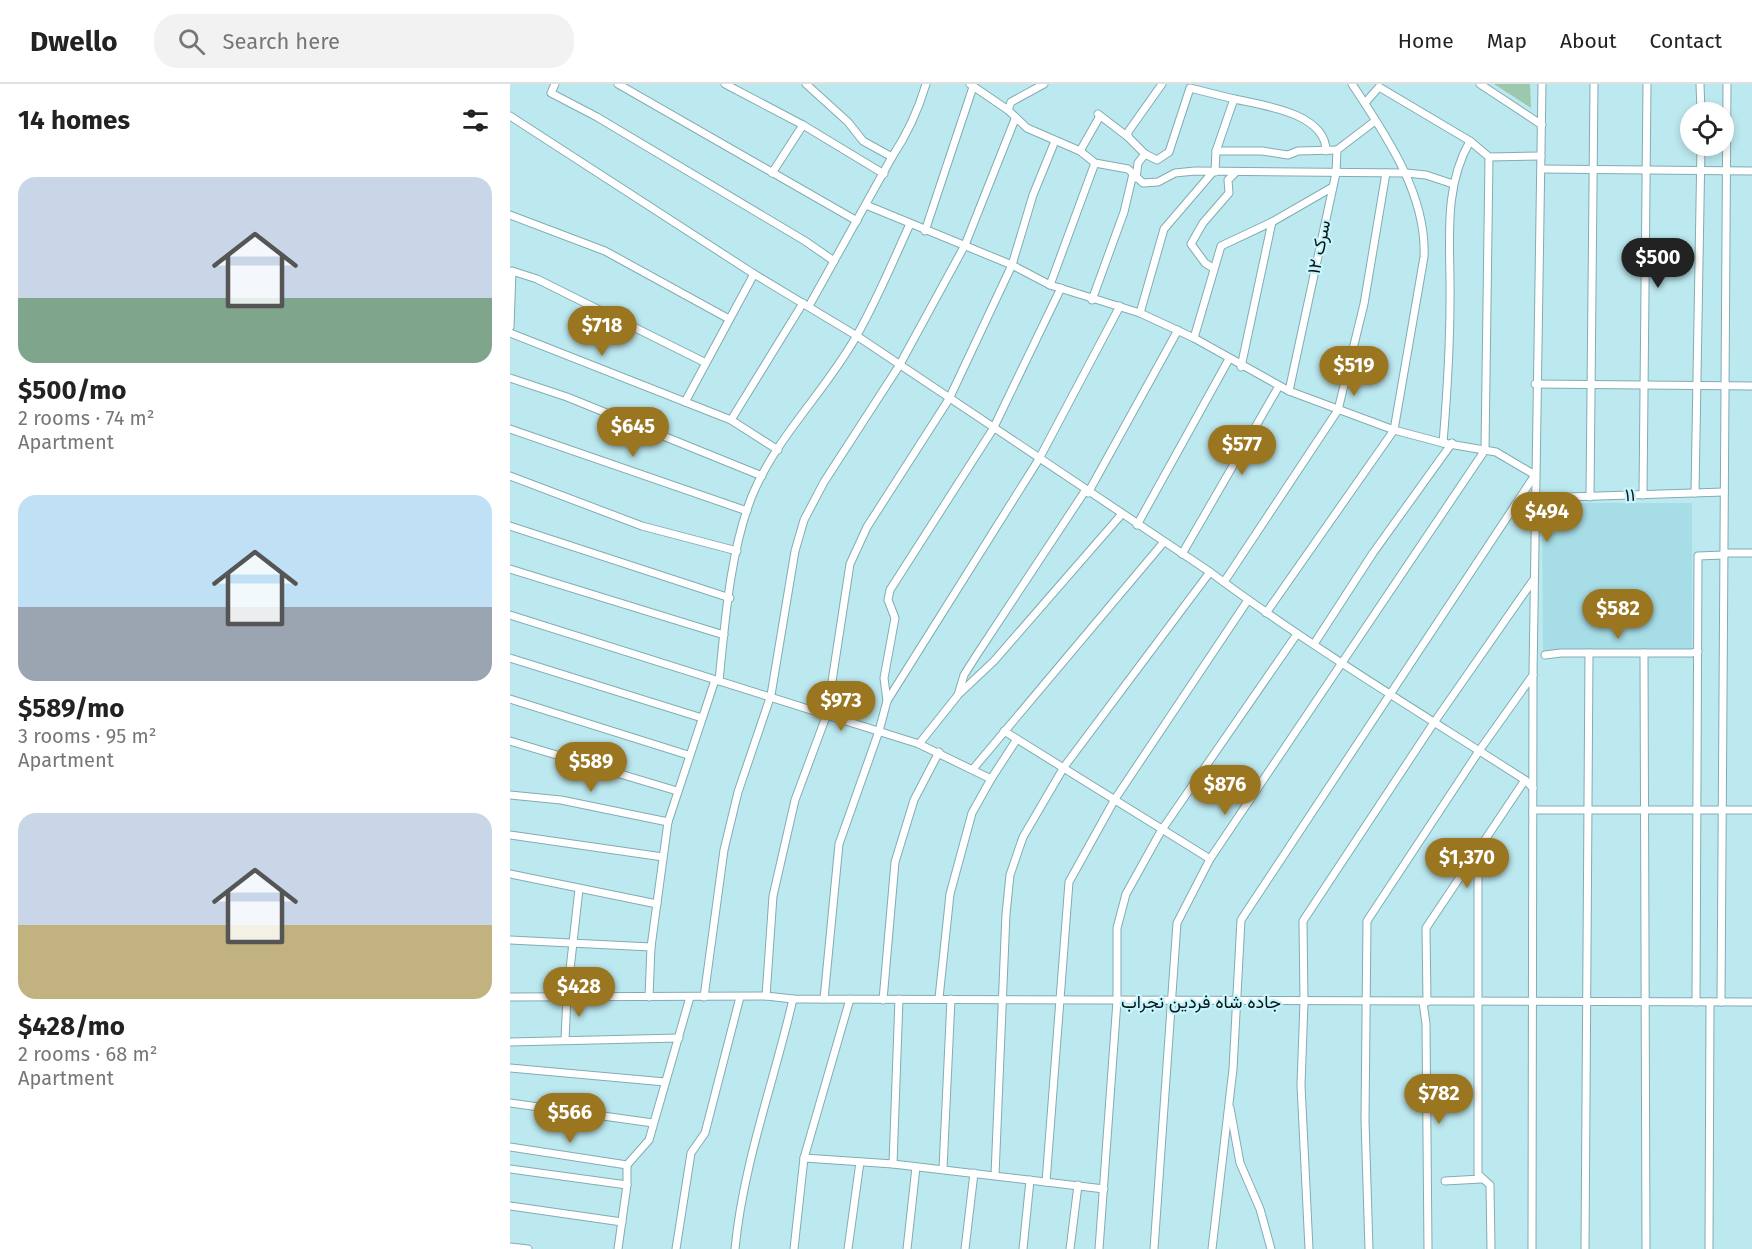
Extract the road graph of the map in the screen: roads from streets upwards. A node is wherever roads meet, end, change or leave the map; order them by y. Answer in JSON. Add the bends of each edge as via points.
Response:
{"nodes":[{"id":1,"x":555,"y":84,"type":"edge"},
{"id":2,"x":618,"y":84,"type":"edge"},
{"id":3,"x":725,"y":84,"type":"edge"},
{"id":4,"x":806,"y":84,"type":"edge"},
{"id":5,"x":926,"y":84,"type":"edge"},
{"id":6,"x":1162,"y":84,"type":"edge"},
{"id":7,"x":1352,"y":84,"type":"edge"},
{"id":8,"x":1480,"y":84,"type":"edge"},
{"id":9,"x":1542,"y":84,"type":"edge"},
{"id":10,"x":1594,"y":84,"type":"edge"},
{"id":11,"x":1647,"y":84,"type":"edge"},
{"id":12,"x":1700,"y":84,"type":"edge"},
{"id":13,"x":1727,"y":84,"type":"edge"},
{"id":14,"x":971,"y":85,"type":"edge"},
{"id":15,"x":1041,"y":85,"type":"edge"},
{"id":16,"x":1187,"y":86,"type":"edge"},
{"id":17,"x":1376,"y":86,"type":"edge"},
{"id":18,"x":1234,"y":99,"type":"junction"},
{"id":19,"x":1701,"y":102,"type":"edge"},
{"id":20,"x":1365,"y":103,"type":"junction"},
{"id":21,"x":1008,"y":110,"type":"junction"},
{"id":22,"x":510,"y":116,"type":"edge"},
{"id":23,"x":1015,"y":119,"type":"junction"},
{"id":24,"x":1375,"y":121,"type":"junction"},
{"id":25,"x":803,"y":125,"type":"junction"},
{"id":26,"x":1542,"y":125,"type":"junction"},
{"id":27,"x":1128,"y":137,"type":"junction"},
{"id":28,"x":1055,"y":141,"type":"junction"},
{"id":29,"x":1470,"y":141,"type":"junction"},
{"id":30,"x":1337,"y":150,"type":"junction"},
{"id":31,"x":1080,"y":151,"type":"junction"},
{"id":32,"x":1216,"y":151,"type":"junction"},
{"id":33,"x":1326,"y":151,"type":"junction"},
{"id":34,"x":1144,"y":154,"type":"junction"},
{"id":35,"x":1541,"y":156,"type":"junction"},
{"id":36,"x":1701,"y":156,"type":"edge"},
{"id":37,"x":892,"y":157,"type":"junction"},
{"id":38,"x":1489,"y":157,"type":"junction"},
{"id":39,"x":1095,"y":163,"type":"junction"},
{"id":40,"x":1541,"y":169,"type":"junction"},
{"id":41,"x":1595,"y":170,"type":"junction"},
{"id":42,"x":1648,"y":170,"type":"junction"},
{"id":43,"x":1702,"y":171,"type":"junction"},
{"id":44,"x":1728,"y":171,"type":"junction"},
{"id":45,"x":1752,"y":171,"type":"edge"},
{"id":46,"x":772,"y":172,"type":"junction"},
{"id":47,"x":1213,"y":172,"type":"junction"},
{"id":48,"x":1236,"y":172,"type":"junction"},
{"id":49,"x":1386,"y":172,"type":"junction"},
{"id":50,"x":1336,"y":173,"type":"junction"},
{"id":51,"x":1406,"y":173,"type":"junction"},
{"id":52,"x":884,"y":174,"type":"junction"},
{"id":53,"x":1135,"y":177,"type":"junction"},
{"id":54,"x":1453,"y":184,"type":"junction"},
{"id":55,"x":1331,"y":188,"type":"junction"},
{"id":56,"x":866,"y":205,"type":"junction"},
{"id":57,"x":510,"y":215,"type":"edge"},
{"id":58,"x":857,"y":221,"type":"junction"},
{"id":59,"x":1272,"y":222,"type":"junction"},
{"id":60,"x":910,"y":224,"type":"junction"},
{"id":61,"x":925,"y":231,"type":"junction"},
{"id":62,"x":965,"y":245,"type":"junction"},
{"id":63,"x":834,"y":261,"type":"junction"},
{"id":64,"x":1012,"y":265,"type":"junction"},
{"id":65,"x":1213,"y":268,"type":"junction"},
{"id":66,"x":511,"y":270,"type":"edge"},
{"id":67,"x":754,"y":274,"type":"junction"},
{"id":68,"x":1050,"y":285,"type":"junction"},
{"id":69,"x":1061,"y":288,"type":"junction"},
{"id":70,"x":1092,"y":300,"type":"junction"},
{"id":71,"x":806,"y":305,"type":"junction"},
{"id":72,"x":1120,"y":306,"type":"junction"},
{"id":73,"x":1140,"y":313,"type":"junction"},
{"id":74,"x":729,"y":319,"type":"junction"},
{"id":75,"x":510,"y":327,"type":"edge"},
{"id":76,"x":1178,"y":330,"type":"junction"},
{"id":77,"x":510,"y":333,"type":"edge"},
{"id":78,"x":856,"y":336,"type":"junction"},
{"id":79,"x":1194,"y":338,"type":"junction"},
{"id":80,"x":1229,"y":358,"type":"junction"},
{"id":81,"x":704,"y":362,"type":"junction"},
{"id":82,"x":899,"y":366,"type":"junction"},
{"id":83,"x":1241,"y":367,"type":"junction"},
{"id":84,"x":510,"y":378,"type":"edge"},
{"id":85,"x":1536,"y":384,"type":"junction"},
{"id":86,"x":1592,"y":385,"type":"junction"},
{"id":87,"x":1643,"y":385,"type":"junction"},
{"id":88,"x":1279,"y":386,"type":"junction"},
{"id":89,"x":1696,"y":386,"type":"junction"},
{"id":90,"x":1724,"y":386,"type":"junction"},
{"id":91,"x":1752,"y":386,"type":"edge"},
{"id":92,"x":1289,"y":391,"type":"junction"},
{"id":93,"x":949,"y":399,"type":"junction"},
{"id":94,"x":685,"y":402,"type":"junction"},
{"id":95,"x":1338,"y":410,"type":"junction"},
{"id":96,"x":731,"y":420,"type":"junction"},
{"id":97,"x":510,"y":429,"type":"edge"},
{"id":98,"x":993,"y":429,"type":"junction"},
{"id":99,"x":1394,"y":430,"type":"junction"},
{"id":100,"x":1443,"y":443,"type":"junction"},
{"id":101,"x":1452,"y":443,"type":"junction"},
{"id":102,"x":778,"y":450,"type":"junction"},
{"id":103,"x":1485,"y":450,"type":"junction"},
{"id":104,"x":1039,"y":459,"type":"junction"},
{"id":105,"x":1535,"y":475,"type":"junction"},
{"id":106,"x":510,"y":476,"type":"edge"},
{"id":107,"x":762,"y":476,"type":"junction"},
{"id":108,"x":1087,"y":492,"type":"junction"},
{"id":109,"x":1724,"y":492,"type":"junction"},
{"id":110,"x":1695,"y":493,"type":"junction"},
{"id":111,"x":1644,"y":495,"type":"junction"},
{"id":112,"x":1590,"y":496,"type":"junction"},
{"id":113,"x":1536,"y":498,"type":"junction"},
{"id":114,"x":747,"y":511,"type":"junction"},
{"id":115,"x":1121,"y":515,"type":"junction"},
{"id":116,"x":1137,"y":525,"type":"junction"},
{"id":117,"x":510,"y":526,"type":"edge"},
{"id":118,"x":1164,"y":543,"type":"junction"},
{"id":119,"x":737,"y":551,"type":"junction"},
{"id":120,"x":1182,"y":554,"type":"junction"},
{"id":121,"x":1724,"y":554,"type":"junction"},
{"id":122,"x":1752,"y":554,"type":"edge"},
{"id":123,"x":510,"y":569,"type":"edge"},
{"id":124,"x":1210,"y":572,"type":"junction"},
{"id":125,"x":1534,"y":578,"type":"junction"},
{"id":126,"x":1224,"y":582,"type":"junction"},
{"id":127,"x":730,"y":598,"type":"junction"},
{"id":128,"x":1248,"y":600,"type":"junction"},
{"id":129,"x":1266,"y":613,"type":"junction"},
{"id":130,"x":510,"y":615,"type":"edge"},
{"id":131,"x":1297,"y":634,"type":"junction"},
{"id":132,"x":724,"y":635,"type":"junction"},
{"id":133,"x":1314,"y":644,"type":"junction"},
{"id":134,"x":1698,"y":651,"type":"junction"},
{"id":135,"x":1589,"y":653,"type":"junction"},
{"id":136,"x":1644,"y":653,"type":"junction"},
{"id":137,"x":1545,"y":655,"type":"dead end"},
{"id":138,"x":510,"y":658,"type":"edge"},
{"id":139,"x":1342,"y":664,"type":"junction"},
{"id":140,"x":1533,"y":675,"type":"junction"},
{"id":141,"x":717,"y":680,"type":"junction"},
{"id":142,"x":958,"y":694,"type":"junction"},
{"id":143,"x":771,"y":695,"type":"junction"},
{"id":144,"x":1389,"y":695,"type":"junction"},
{"id":145,"x":510,"y":699,"type":"edge"},
{"id":146,"x":887,"y":701,"type":"junction"},
{"id":147,"x":827,"y":714,"type":"junction"},
{"id":148,"x":702,"y":718,"type":"junction"},
{"id":149,"x":1433,"y":724,"type":"junction"},
{"id":150,"x":879,"y":731,"type":"junction"},
{"id":151,"x":1004,"y":731,"type":"junction"},
{"id":152,"x":1017,"y":739,"type":"junction"},
{"id":153,"x":510,"y":741,"type":"edge"},
{"id":154,"x":919,"y":744,"type":"junction"},
{"id":155,"x":1479,"y":751,"type":"junction"},
{"id":156,"x":939,"y":752,"type":"junction"},
{"id":157,"x":688,"y":755,"type":"junction"},
{"id":158,"x":1064,"y":767,"type":"junction"},
{"id":159,"x":973,"y":769,"type":"junction"},
{"id":160,"x":991,"y":779,"type":"junction"},
{"id":161,"x":1525,"y":780,"type":"junction"},
{"id":162,"x":1533,"y":788,"type":"junction"},
{"id":163,"x":677,"y":791,"type":"junction"},
{"id":164,"x":510,"y":795,"type":"edge"},
{"id":165,"x":1114,"y":799,"type":"junction"},
{"id":166,"x":1588,"y":809,"type":"junction"},
{"id":167,"x":1533,"y":810,"type":"junction"},
{"id":168,"x":1645,"y":810,"type":"junction"},
{"id":169,"x":1697,"y":810,"type":"junction"},
{"id":170,"x":1722,"y":810,"type":"junction"},
{"id":171,"x":1752,"y":810,"type":"edge"},
{"id":172,"x":668,"y":822,"type":"junction"},
{"id":173,"x":1161,"y":831,"type":"junction"},
{"id":174,"x":510,"y":835,"type":"edge"},
{"id":175,"x":1478,"y":851,"type":"junction"},
{"id":176,"x":663,"y":857,"type":"junction"},
{"id":177,"x":1210,"y":859,"type":"junction"},
{"id":178,"x":510,"y":874,"type":"edge"},
{"id":179,"x":579,"y":889,"type":"junction"},
{"id":180,"x":657,"y":904,"type":"junction"},
{"id":181,"x":510,"y":940,"type":"edge"},
{"id":182,"x":573,"y":942,"type":"junction"},
{"id":183,"x":651,"y":947,"type":"junction"},
{"id":184,"x":567,"y":996,"type":"junction"},
{"id":185,"x":766,"y":996,"type":"junction"},
{"id":186,"x":510,"y":997,"type":"edge"},
{"id":187,"x":690,"y":997,"type":"junction"},
{"id":188,"x":740,"y":997,"type":"junction"},
{"id":189,"x":650,"y":998,"type":"junction"},
{"id":190,"x":704,"y":998,"type":"junction"},
{"id":191,"x":793,"y":999,"type":"junction"},
{"id":192,"x":824,"y":999,"type":"junction"},
{"id":193,"x":850,"y":999,"type":"junction"},
{"id":194,"x":899,"y":999,"type":"junction"},
{"id":195,"x":939,"y":999,"type":"junction"},
{"id":196,"x":951,"y":999,"type":"junction"},
{"id":197,"x":883,"y":1000,"type":"junction"},
{"id":198,"x":1002,"y":1000,"type":"junction"},
{"id":199,"x":1059,"y":1001,"type":"junction"},
{"id":200,"x":1117,"y":1001,"type":"junction"},
{"id":201,"x":1173,"y":1002,"type":"junction"},
{"id":202,"x":1236,"y":1002,"type":"junction"},
{"id":203,"x":1304,"y":1002,"type":"junction"},
{"id":204,"x":1366,"y":1002,"type":"junction"},
{"id":205,"x":1425,"y":1002,"type":"junction"},
{"id":206,"x":1479,"y":1002,"type":"junction"},
{"id":207,"x":1531,"y":1002,"type":"junction"},
{"id":208,"x":1586,"y":1002,"type":"junction"},
{"id":209,"x":1644,"y":1002,"type":"junction"},
{"id":210,"x":1696,"y":1002,"type":"junction"},
{"id":211,"x":1710,"y":1002,"type":"junction"},
{"id":212,"x":1721,"y":1002,"type":"junction"},
{"id":213,"x":1752,"y":1002,"type":"edge"},
{"id":214,"x":679,"y":1038,"type":"junction"},
{"id":215,"x":566,"y":1040,"type":"junction"},
{"id":216,"x":510,"y":1042,"type":"edge"},
{"id":217,"x":510,"y":1068,"type":"edge"},
{"id":218,"x":665,"y":1082,"type":"junction"},
{"id":219,"x":1229,"y":1100,"type":"junction"},
{"id":220,"x":510,"y":1103,"type":"edge"},
{"id":221,"x":653,"y":1123,"type":"junction"},
{"id":222,"x":510,"y":1147,"type":"edge"},
{"id":223,"x":804,"y":1158,"type":"junction"},
{"id":224,"x":860,"y":1162,"type":"junction"},
{"id":225,"x":893,"y":1164,"type":"junction"},
{"id":226,"x":627,"y":1165,"type":"junction"},
{"id":227,"x":916,"y":1167,"type":"junction"},
{"id":228,"x":510,"y":1169,"type":"edge"},
{"id":229,"x":943,"y":1169,"type":"junction"},
{"id":230,"x":974,"y":1173,"type":"junction"},
{"id":231,"x":995,"y":1175,"type":"junction"},
{"id":232,"x":1481,"y":1179,"type":"junction"},
{"id":233,"x":1030,"y":1180,"type":"junction"},
{"id":234,"x":1444,"y":1181,"type":"dead end"},
{"id":235,"x":1046,"y":1182,"type":"junction"},
{"id":236,"x":627,"y":1185,"type":"junction"},
{"id":237,"x":1078,"y":1185,"type":"junction"},
{"id":238,"x":1104,"y":1189,"type":"junction"},
{"id":239,"x":510,"y":1206,"type":"edge"},
{"id":240,"x":622,"y":1222,"type":"junction"},
{"id":241,"x":1266,"y":1235,"type":"junction"},
{"id":242,"x":510,"y":1247,"type":"edge"},
{"id":243,"x":528,"y":1249,"type":"edge"},
{"id":244,"x":618,"y":1249,"type":"edge"},
{"id":245,"x":676,"y":1249,"type":"edge"},
{"id":246,"x":735,"y":1249,"type":"edge"},
{"id":247,"x":794,"y":1249,"type":"edge"},
{"id":248,"x":848,"y":1249,"type":"edge"},
{"id":249,"x":907,"y":1249,"type":"edge"},
{"id":250,"x":965,"y":1249,"type":"edge"},
{"id":251,"x":1023,"y":1249,"type":"edge"},
{"id":252,"x":1070,"y":1249,"type":"edge"},
{"id":253,"x":1098,"y":1249,"type":"edge"},
{"id":254,"x":1154,"y":1249,"type":"edge"},
{"id":255,"x":1212,"y":1249,"type":"edge"},
{"id":256,"x":1263,"y":1249,"type":"edge"},
{"id":257,"x":1271,"y":1249,"type":"edge"},
{"id":258,"x":1309,"y":1249,"type":"edge"},
{"id":259,"x":1369,"y":1249,"type":"edge"},
{"id":260,"x":1428,"y":1249,"type":"edge"},
{"id":261,"x":1491,"y":1249,"type":"edge"},
{"id":262,"x":1532,"y":1249,"type":"edge"},
{"id":263,"x":1585,"y":1249,"type":"edge"},
{"id":264,"x":1646,"y":1249,"type":"edge"},
{"id":265,"x":1708,"y":1249,"type":"edge"}],
"edges":[{"from":1,"to":63,"type":"street","via":[[551,93]]},
{"from":2,"to":46,"type":"street"},
{"from":3,"to":25,"type":"street"},
{"from":4,"to":37,"type":"street","via":[[863,141]]},
{"from":5,"to":37,"type":"street","via":[[917,116]]},
{"from":6,"to":27,"type":"street","via":[[1130,126]]},
{"from":7,"to":20,"type":"street"},
{"from":8,"to":26,"type":"street"},
{"from":9,"to":26,"type":"street"},
{"from":10,"to":41,"type":"street"},
{"from":11,"to":42,"type":"street"},
{"from":12,"to":19,"type":"street"},
{"from":13,"to":44,"type":"street"},
{"from":14,"to":21,"type":"street"},
{"from":14,"to":61,"type":"street"},
{"from":15,"to":21,"type":"street","via":[[1011,102]]},
{"from":16,"to":18,"type":"street"},
{"from":16,"to":34,"type":"street","via":[[1169,152],[1157,160]]},
{"from":17,"to":20,"type":"street"},
{"from":17,"to":29,"type":"street"},
{"from":18,"to":32,"type":"street"},
{"from":18,"to":33,"type":"street","via":[[1304,117],[1322,136]]},
{"from":20,"to":24,"type":"street"},
{"from":21,"to":23,"type":"street"},
{"from":22,"to":67,"type":"street"},
{"from":23,"to":28,"type":"street"},
{"from":23,"to":62,"type":"street"},
{"from":24,"to":30,"type":"street"},
{"from":24,"to":51,"type":"street"},
{"from":25,"to":46,"type":"street"},
{"from":25,"to":52,"type":"street"},
{"from":26,"to":35,"type":"street"},
{"from":27,"to":31,"type":"street","via":[[1099,115]]},
{"from":27,"to":34,"type":"street"},
{"from":28,"to":31,"type":"street"},
{"from":28,"to":64,"type":"street","via":[[1033,195]]},
{"from":29,"to":38,"type":"street"},
{"from":29,"to":54,"type":"street"},
{"from":30,"to":33,"type":"street"},
{"from":30,"to":50,"type":"street","name":"سرک ۱۲"},
{"from":31,"to":39,"type":"street"},
{"from":32,"to":33,"type":"street"},
{"from":32,"to":47,"type":"street"},
{"from":34,"to":53,"type":"street"},
{"from":35,"to":38,"type":"street"},
{"from":35,"to":40,"type":"street"},
{"from":36,"to":43,"type":"street"},
{"from":37,"to":52,"type":"street"},
{"from":38,"to":103,"type":"street"},
{"from":39,"to":53,"type":"street","via":[[1128,169]]},
{"from":39,"to":68,"type":"street"},
{"from":40,"to":41,"type":"street"},
{"from":40,"to":85,"type":"street"},
{"from":41,"to":42,"type":"street"},
{"from":41,"to":86,"type":"street"},
{"from":42,"to":43,"type":"street"},
{"from":42,"to":87,"type":"street"},
{"from":43,"to":44,"type":"street"},
{"from":43,"to":89,"type":"street"},
{"from":44,"to":45,"type":"street"},
{"from":44,"to":90,"type":"street"},
{"from":46,"to":58,"type":"street"},
{"from":47,"to":48,"type":"street"},
{"from":47,"to":53,"type":"street","via":[[1175,173],[1158,182],[1143,183]]},
{"from":47,"to":73,"type":"street","via":[[1164,229]]},
{"from":48,"to":50,"type":"street"},
{"from":48,"to":65,"type":"street","via":[[1228,180],[1229,194],[1203,223],[1191,244]]},
{"from":49,"to":50,"type":"street"},
{"from":49,"to":51,"type":"street"},
{"from":49,"to":95,"type":"street","via":[[1364,304]]},
{"from":50,"to":55,"type":"street","name":"سرک ۱۲"},
{"from":51,"to":54,"type":"street"},
{"from":51,"to":99,"type":"street","via":[[1425,246]]},
{"from":52,"to":56,"type":"street"},
{"from":53,"to":70,"type":"street"},
{"from":54,"to":100,"type":"street"},
{"from":55,"to":59,"type":"street"},
{"from":55,"to":92,"type":"street","name":"سرک ۱۲"},
{"from":56,"to":58,"type":"street"},
{"from":56,"to":60,"type":"street"},
{"from":57,"to":74,"type":"street","via":[[605,251]]},
{"from":58,"to":63,"type":"street"},
{"from":59,"to":65,"type":"street","via":[[1221,246]]},
{"from":59,"to":83,"type":"street"},
{"from":60,"to":61,"type":"street"},
{"from":60,"to":78,"type":"street"},
{"from":61,"to":62,"type":"street"},
{"from":62,"to":64,"type":"street"},
{"from":62,"to":82,"type":"street"},
{"from":63,"to":71,"type":"street"},
{"from":64,"to":68,"type":"street"},
{"from":64,"to":93,"type":"street"},
{"from":65,"to":79,"type":"street"},
{"from":66,"to":75,"type":"street"},
{"from":66,"to":81,"type":"street","via":[[537,279]]},
{"from":67,"to":71,"type":"street"},
{"from":67,"to":74,"type":"street"},
{"from":68,"to":69,"type":"street"},
{"from":69,"to":70,"type":"street"},
{"from":69,"to":98,"type":"street"},
{"from":70,"to":72,"type":"street"},
{"from":71,"to":78,"type":"street"},
{"from":71,"to":96,"type":"street"},
{"from":72,"to":73,"type":"street"},
{"from":72,"to":104,"type":"street"},
{"from":73,"to":76,"type":"street"},
{"from":74,"to":81,"type":"street"},
{"from":76,"to":79,"type":"street"},
{"from":76,"to":108,"type":"street"},
{"from":77,"to":94,"type":"street"},
{"from":78,"to":82,"type":"street"},
{"from":78,"to":102,"type":"street"},
{"from":79,"to":80,"type":"street"},
{"from":80,"to":83,"type":"street"},
{"from":80,"to":116,"type":"street"},
{"from":81,"to":94,"type":"street"},
{"from":82,"to":93,"type":"street"},
{"from":82,"to":143,"type":"street","via":[[804,520],[795,551]]},
{"from":83,"to":88,"type":"street"},
{"from":84,"to":107,"type":"street"},
{"from":85,"to":86,"type":"street"},
{"from":85,"to":105,"type":"street"},
{"from":86,"to":87,"type":"street"},
{"from":86,"to":112,"type":"street"},
{"from":87,"to":89,"type":"street"},
{"from":87,"to":111,"type":"street"},
{"from":88,"to":92,"type":"street"},
{"from":88,"to":120,"type":"street"},
{"from":89,"to":90,"type":"street"},
{"from":89,"to":110,"type":"street"},
{"from":90,"to":91,"type":"street"},
{"from":90,"to":109,"type":"street"},
{"from":92,"to":95,"type":"street"},
{"from":93,"to":98,"type":"street"},
{"from":93,"to":147,"type":"street","via":[[867,527],[850,564]]},
{"from":94,"to":96,"type":"street"},
{"from":95,"to":99,"type":"street"},
{"from":95,"to":126,"type":"street"},
{"from":96,"to":102,"type":"street"},
{"from":97,"to":114,"type":"street"},
{"from":98,"to":104,"type":"street"},
{"from":98,"to":146,"type":"street","via":[[890,590],[888,600],[895,618],[884,678]]},
{"from":99,"to":100,"type":"street"},
{"from":99,"to":129,"type":"street"},
{"from":100,"to":101,"type":"street"},
{"from":101,"to":103,"type":"street"},
{"from":101,"to":133,"type":"street"},
{"from":102,"to":107,"type":"street"},
{"from":103,"to":105,"type":"street","via":[[1496,452]]},
{"from":103,"to":139,"type":"street"},
{"from":104,"to":108,"type":"street"},
{"from":104,"to":146,"type":"street"},
{"from":105,"to":113,"type":"street"},
{"from":105,"to":144,"type":"street"},
{"from":106,"to":119,"type":"street","via":[[642,526]]},
{"from":107,"to":114,"type":"street"},
{"from":108,"to":115,"type":"street"},
{"from":108,"to":142,"type":"street","via":[[976,656]]},
{"from":109,"to":110,"type":"street","name":"۱۱"},
{"from":109,"to":121,"type":"street"},
{"from":110,"to":111,"type":"street","name":"۱۱"},
{"from":111,"to":112,"type":"street","name":"۱۱"},
{"from":112,"to":113,"type":"street","name":"۱۱"},
{"from":113,"to":125,"type":"street"},
{"from":114,"to":119,"type":"street"},
{"from":115,"to":116,"type":"street"},
{"from":115,"to":142,"type":"street","via":[[994,661]]},
{"from":116,"to":118,"type":"street"},
{"from":117,"to":127,"type":"street"},
{"from":118,"to":120,"type":"street"},
{"from":118,"to":151,"type":"street"},
{"from":119,"to":127,"type":"street"},
{"from":120,"to":124,"type":"street"},
{"from":121,"to":122,"type":"street"},
{"from":121,"to":134,"type":"street","via":[[1698,555]]},
{"from":121,"to":170,"type":"street"},
{"from":123,"to":132,"type":"street"},
{"from":124,"to":126,"type":"street"},
{"from":124,"to":158,"type":"street"},
{"from":125,"to":140,"type":"street"},
{"from":125,"to":149,"type":"street"},
{"from":126,"to":128,"type":"street"},
{"from":127,"to":132,"type":"street"},
{"from":128,"to":129,"type":"street"},
{"from":128,"to":165,"type":"street"},
{"from":129,"to":131,"type":"street"},
{"from":130,"to":141,"type":"street"},
{"from":131,"to":133,"type":"street"},
{"from":131,"to":173,"type":"street"},
{"from":132,"to":141,"type":"street"},
{"from":133,"to":139,"type":"street"},
{"from":134,"to":136,"type":"street"},
{"from":134,"to":169,"type":"street"},
{"from":135,"to":136,"type":"street"},
{"from":135,"to":137,"type":"street"},
{"from":135,"to":166,"type":"street"},
{"from":136,"to":168,"type":"street"},
{"from":138,"to":148,"type":"street"},
{"from":139,"to":144,"type":"street"},
{"from":139,"to":177,"type":"street"},
{"from":140,"to":155,"type":"street"},
{"from":140,"to":162,"type":"street"},
{"from":141,"to":143,"type":"street"},
{"from":141,"to":148,"type":"street"},
{"from":142,"to":154,"type":"street"},
{"from":143,"to":147,"type":"street"},
{"from":143,"to":190,"type":"street","via":[[738,792],[724,850]]},
{"from":144,"to":149,"type":"street"},
{"from":144,"to":202,"type":"street","via":[[1241,920]]},
{"from":145,"to":157,"type":"street"},
{"from":146,"to":150,"type":"street"},
{"from":147,"to":150,"type":"street"},
{"from":147,"to":185,"type":"street","via":[[787,829],[773,896]]},
{"from":148,"to":157,"type":"street"},
{"from":149,"to":155,"type":"street"},
{"from":149,"to":203,"type":"street","via":[[1303,921]]},
{"from":150,"to":154,"type":"street"},
{"from":150,"to":192,"type":"street","via":[[839,844]]},
{"from":151,"to":152,"type":"street"},
{"from":151,"to":159,"type":"street"},
{"from":152,"to":158,"type":"street"},
{"from":152,"to":160,"type":"street"},
{"from":153,"to":163,"type":"street"},
{"from":154,"to":156,"type":"street"},
{"from":155,"to":161,"type":"street"},
{"from":155,"to":204,"type":"street","via":[[1367,921]]},
{"from":156,"to":159,"type":"street"},
{"from":156,"to":197,"type":"street","via":[[914,800],[895,862]]},
{"from":157,"to":163,"type":"street"},
{"from":158,"to":165,"type":"street"},
{"from":158,"to":198,"type":"street","via":[[1023,837],[1010,875]]},
{"from":159,"to":160,"type":"street"},
{"from":160,"to":195,"type":"street","via":[[972,813],[950,894]]},
{"from":161,"to":162,"type":"street"},
{"from":161,"to":175,"type":"street"},
{"from":162,"to":167,"type":"street"},
{"from":163,"to":172,"type":"street"},
{"from":164,"to":172,"type":"street","via":[[561,800]]},
{"from":165,"to":173,"type":"street"},
{"from":165,"to":199,"type":"street","via":[[1069,882]]},
{"from":166,"to":167,"type":"street"},
{"from":166,"to":168,"type":"street"},
{"from":166,"to":208,"type":"street"},
{"from":167,"to":207,"type":"street"},
{"from":168,"to":169,"type":"street"},
{"from":168,"to":209,"type":"street"},
{"from":169,"to":170,"type":"street"},
{"from":169,"to":210,"type":"street"},
{"from":170,"to":171,"type":"street"},
{"from":170,"to":212,"type":"street"},
{"from":172,"to":176,"type":"street"},
{"from":173,"to":177,"type":"street"},
{"from":173,"to":200,"type":"street","via":[[1126,894],[1117,928]]},
{"from":174,"to":176,"type":"street"},
{"from":175,"to":205,"type":"street","via":[[1426,928]]},
{"from":175,"to":206,"type":"street"},
{"from":176,"to":180,"type":"street"},
{"from":177,"to":201,"type":"street","via":[[1177,923]]},
{"from":178,"to":179,"type":"street"},
{"from":179,"to":180,"type":"street"},
{"from":179,"to":182,"type":"street"},
{"from":180,"to":183,"type":"street"},
{"from":181,"to":182,"type":"street"},
{"from":182,"to":183,"type":"street"},
{"from":182,"to":184,"type":"street"},
{"from":183,"to":189,"type":"street"},
{"from":184,"to":186,"type":"street","name":"جاده شاه فردین نجراب"},
{"from":184,"to":189,"type":"street","name":"جاده شاه فردین نجراب"},
{"from":184,"to":215,"type":"street"},
{"from":185,"to":188,"type":"street","name":"جاده شاه فردین نجراب"},
{"from":185,"to":191,"type":"street","name":"جاده شاه فردین نجراب"},
{"from":187,"to":189,"type":"street","name":"جاده شاه فردین نجراب"},
{"from":187,"to":190,"type":"street","name":"جاده شاه فردین نجراب"},
{"from":187,"to":214,"type":"street"},
{"from":188,"to":190,"type":"street","name":"جاده شاه فردین نجراب"},
{"from":188,"to":245,"type":"street","via":[[705,1133],[691,1153]]},
{"from":191,"to":192,"type":"street","name":"جاده شاه فردین نجراب"},
{"from":191,"to":246,"type":"street","via":[[748,1170]]},
{"from":192,"to":193,"type":"street","name":"جاده شاه فردین نجراب"},
{"from":193,"to":197,"type":"street","name":"جاده شاه فردین نجراب"},
{"from":193,"to":223,"type":"street"},
{"from":194,"to":195,"type":"street","name":"جاده شاه فردین نجراب"},
{"from":194,"to":197,"type":"street","name":"جاده شاه فردین نجراب"},
{"from":194,"to":225,"type":"street"},
{"from":195,"to":196,"type":"street","name":"جاده شاه فردین نجراب"},
{"from":196,"to":198,"type":"street","name":"جاده شاه فردین نجراب"},
{"from":196,"to":229,"type":"street"},
{"from":198,"to":199,"type":"street","name":"جاده شاه فردین نجراب"},
{"from":198,"to":231,"type":"street"},
{"from":199,"to":200,"type":"street","name":"جاده شاه فردین نجراب"},
{"from":199,"to":235,"type":"street"},
{"from":200,"to":201,"type":"street","name":"جاده شاه فردین نجراب"},
{"from":200,"to":238,"type":"street"},
{"from":201,"to":202,"type":"street","name":"جاده شاه فردین نجراب"},
{"from":201,"to":254,"type":"street"},
{"from":202,"to":203,"type":"street","name":"جاده شاه فردین نجراب"},
{"from":202,"to":219,"type":"street"},
{"from":203,"to":204,"type":"street","name":"جاده شاه فردین نجراب"},
{"from":203,"to":258,"type":"street","via":[[1301,1085]]},
{"from":204,"to":205,"type":"street","name":"جاده شاه فردین نجراب"},
{"from":204,"to":259,"type":"street"},
{"from":205,"to":206,"type":"street","name":"جاده شاه فردین نجراب"},
{"from":205,"to":260,"type":"street"},
{"from":206,"to":207,"type":"street","name":"جاده شاه فردین نجراب"},
{"from":206,"to":232,"type":"street"},
{"from":207,"to":208,"type":"street","name":"جاده شاه فردین نجراب"},
{"from":207,"to":262,"type":"street"},
{"from":208,"to":209,"type":"street","name":"جاده شاه فردین نجراب"},
{"from":208,"to":263,"type":"street"},
{"from":209,"to":210,"type":"street","name":"جاده شاه فردین نجراب"},
{"from":209,"to":264,"type":"street"},
{"from":210,"to":211,"type":"street","name":"جاده شاه فردین نجراب"},
{"from":211,"to":212,"type":"street","name":"جاده شاه فردین نجراب"},
{"from":211,"to":265,"type":"street"},
{"from":212,"to":213,"type":"street","name":"جاده شاه فردین نجراب"},
{"from":214,"to":215,"type":"street"},
{"from":214,"to":218,"type":"street"},
{"from":215,"to":216,"type":"street"},
{"from":217,"to":218,"type":"street"},
{"from":218,"to":221,"type":"street"},
{"from":219,"to":241,"type":"street","via":[[1240,1163],[1260,1209]]},
{"from":219,"to":255,"type":"street"},
{"from":220,"to":221,"type":"street"},
{"from":221,"to":226,"type":"street","via":[[648,1140]]},
{"from":222,"to":226,"type":"street"},
{"from":223,"to":224,"type":"street"},
{"from":223,"to":247,"type":"street"},
{"from":224,"to":225,"type":"street"},
{"from":224,"to":248,"type":"street"},
{"from":225,"to":227,"type":"street"},
{"from":226,"to":236,"type":"street"},
{"from":227,"to":229,"type":"street"},
{"from":227,"to":249,"type":"street"},
{"from":228,"to":236,"type":"street"},
{"from":229,"to":230,"type":"street"},
{"from":230,"to":231,"type":"street"},
{"from":230,"to":250,"type":"street"},
{"from":231,"to":233,"type":"street"},
{"from":232,"to":234,"type":"street"},
{"from":232,"to":261,"type":"street","via":[[1490,1185]]},
{"from":233,"to":235,"type":"street"},
{"from":233,"to":251,"type":"street"},
{"from":235,"to":237,"type":"street"},
{"from":236,"to":240,"type":"street"},
{"from":237,"to":238,"type":"street"},
{"from":237,"to":252,"type":"street"},
{"from":238,"to":253,"type":"street"},
{"from":239,"to":240,"type":"street"},
{"from":240,"to":244,"type":"street"},
{"from":241,"to":256,"type":"street"},
{"from":241,"to":257,"type":"street"},
{"from":242,"to":243,"type":"street"}]}
